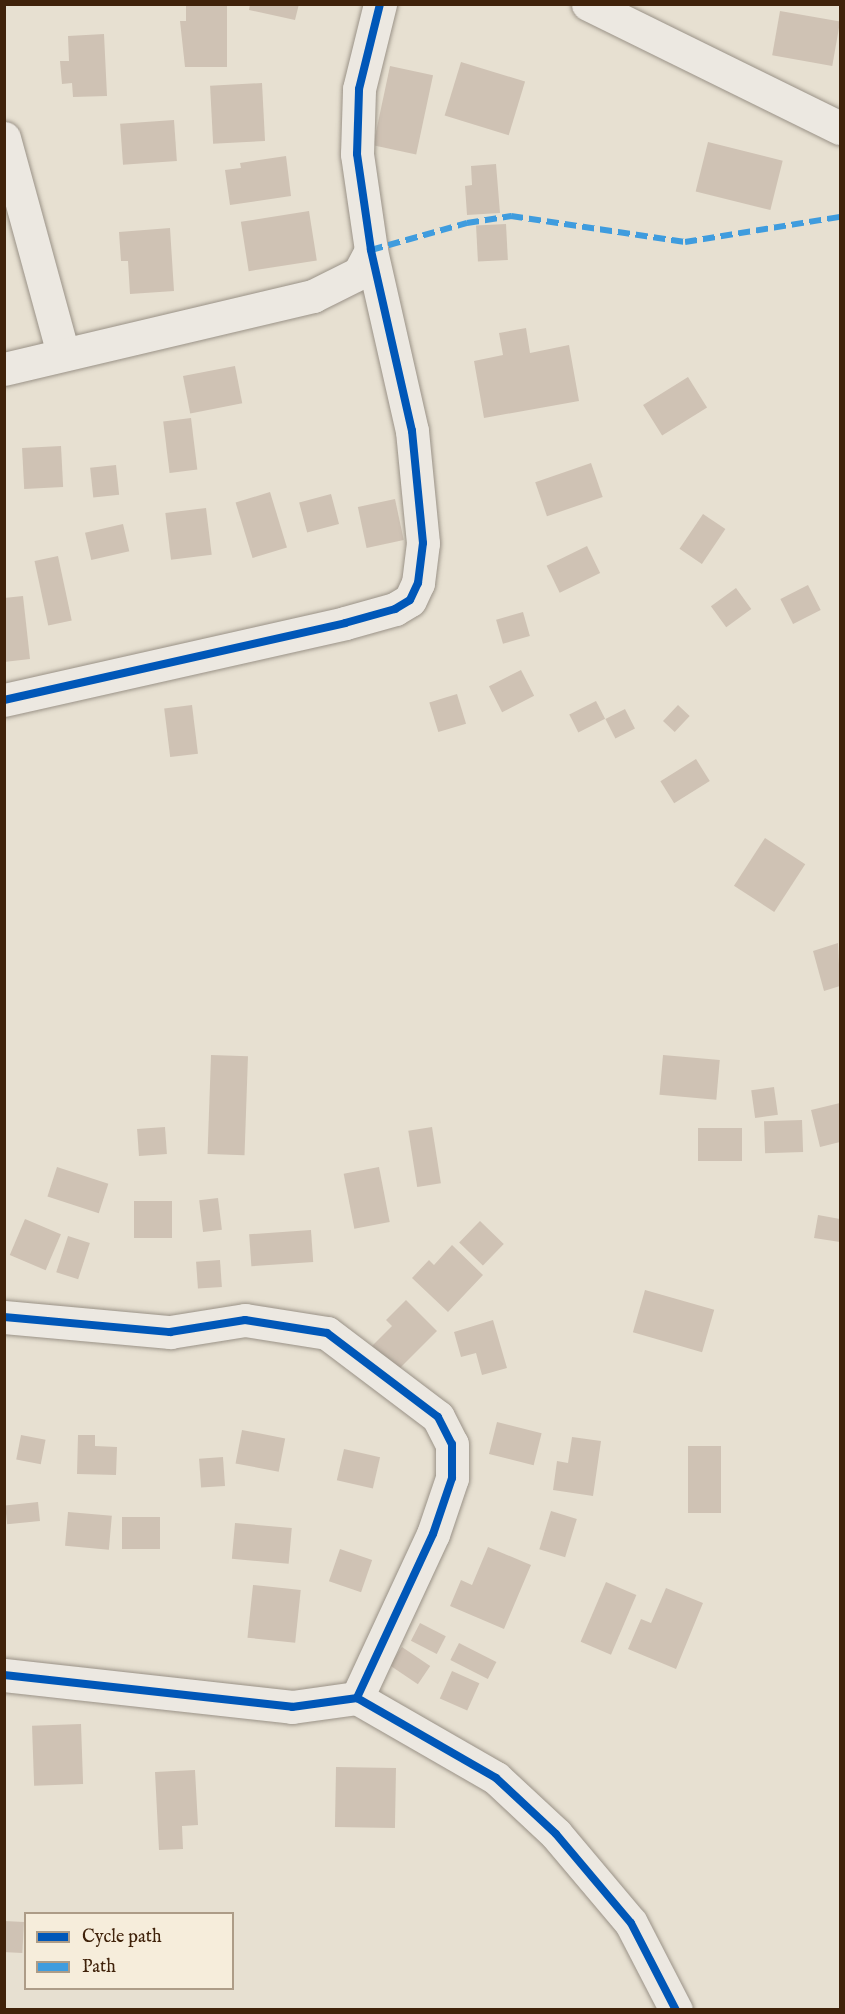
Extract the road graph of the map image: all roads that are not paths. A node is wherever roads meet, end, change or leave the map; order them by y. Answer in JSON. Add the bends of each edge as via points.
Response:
{"nodes":[{"id":1,"x":380,"y":4,"type":"edge"},
{"id":2,"x":588,"y":4,"type":"edge"},
{"id":3,"x":840,"y":128,"type":"edge"},
{"id":4,"x":4,"y":138,"type":"edge"},
{"id":5,"x":371,"y":250,"type":"junction"},
{"id":6,"x":63,"y":353,"type":"junction"},
{"id":7,"x":4,"y":369,"type":"edge"},
{"id":8,"x":4,"y":700,"type":"edge"},
{"id":9,"x":4,"y":1317,"type":"edge"},
{"id":10,"x":4,"y":1675,"type":"edge"},
{"id":11,"x":357,"y":1698,"type":"junction"},
{"id":12,"x":676,"y":2010,"type":"edge"}],
"edges":[{"from":1,"to":5,"type":"street","via":[[359,89],[357,154]]},
{"from":2,"to":3,"type":"street"},
{"from":4,"to":6,"type":"street"},
{"from":5,"to":6,"type":"street","via":[[359,273],[313,296]]},
{"from":5,"to":8,"type":"street","via":[[412,431],[423,543],[418,583],[410,600],[395,609],[345,623]]},
{"from":6,"to":7,"type":"street"},
{"from":9,"to":11,"type":"street","via":[[170,1332],[245,1320],[327,1333],[438,1417],[452,1444],[452,1478],[433,1534]]},
{"from":10,"to":11,"type":"street","via":[[292,1707]]},
{"from":11,"to":12,"type":"street","via":[[496,1778],[556,1834],[631,1923]]}]}
